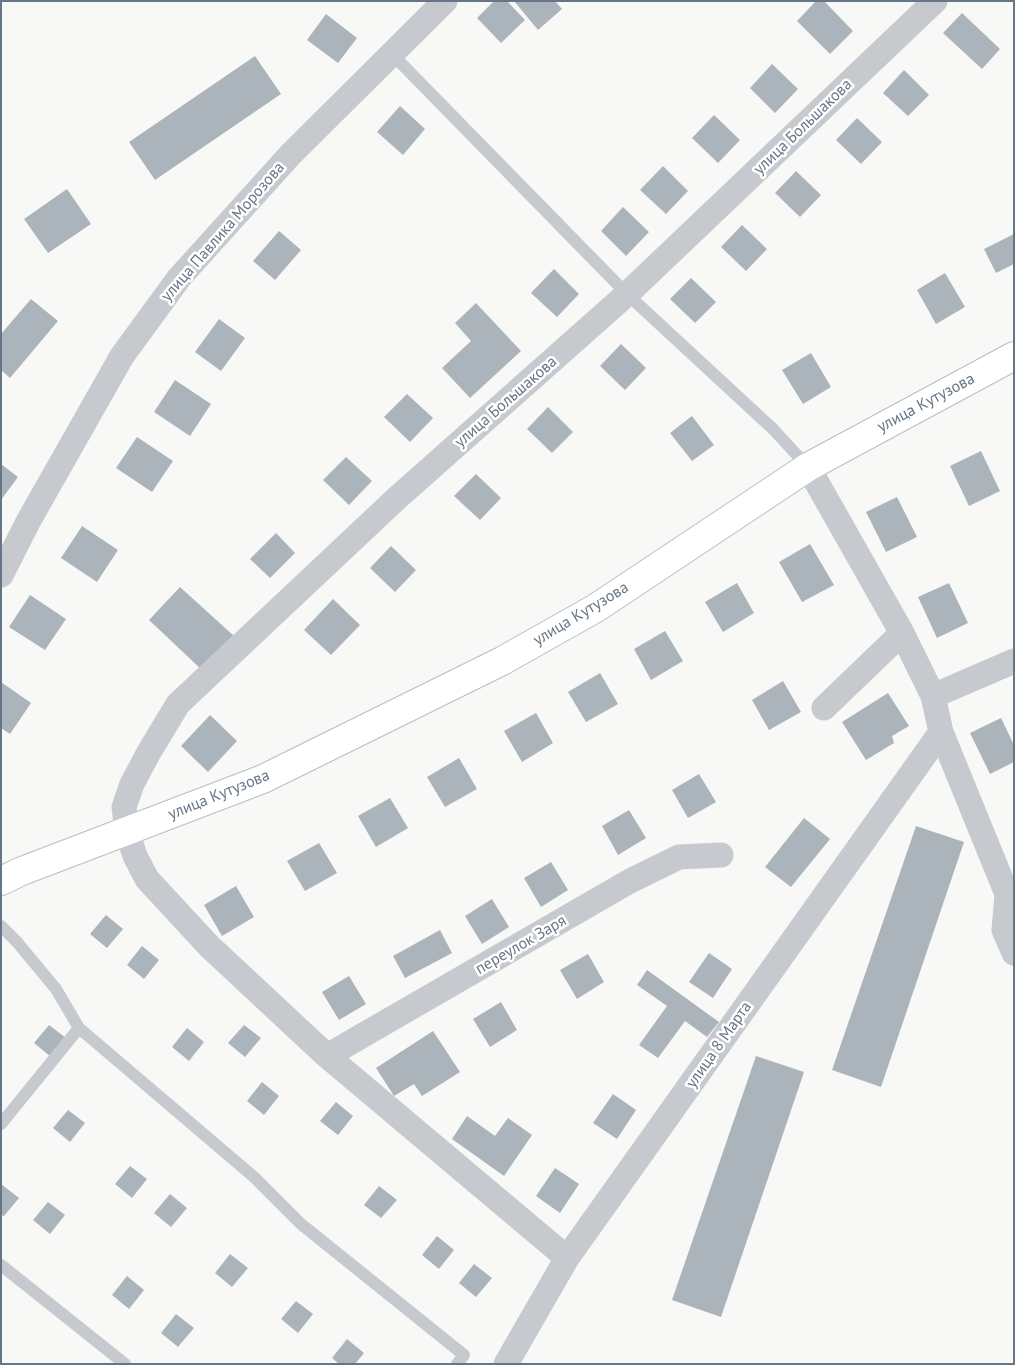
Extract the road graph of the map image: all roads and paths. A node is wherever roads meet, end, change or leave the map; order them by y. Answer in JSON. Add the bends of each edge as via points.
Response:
{"nodes":[{"id":1,"x":445,"y":1,"type":"edge"},
{"id":2,"x":935,"y":1,"type":"edge"},
{"id":3,"x":392,"y":53,"type":"junction"},
{"id":4,"x":627,"y":294,"type":"junction"},
{"id":5,"x":1014,"y":356,"type":"edge"},
{"id":6,"x":808,"y":467,"type":"junction"},
{"id":7,"x":1,"y":575,"type":"edge"},
{"id":8,"x":902,"y":634,"type":"junction"},
{"id":9,"x":1014,"y":661,"type":"edge"},
{"id":10,"x":932,"y":696,"type":"junction"},
{"id":11,"x":824,"y":708,"type":"dead end"},
{"id":12,"x":941,"y":732,"type":"junction"},
{"id":13,"x":127,"y":831,"type":"junction"},
{"id":14,"x":721,"y":855,"type":"dead end"},
{"id":15,"x":1,"y":881,"type":"edge"},
{"id":16,"x":1010,"y":892,"type":"edge"},
{"id":17,"x":1,"y":926,"type":"edge"},
{"id":18,"x":1014,"y":953,"type":"edge"},
{"id":19,"x":79,"y":1028,"type":"junction"},
{"id":20,"x":327,"y":1056,"type":"junction"},
{"id":21,"x":1,"y":1124,"type":"edge"},
{"id":22,"x":567,"y":1258,"type":"junction"},
{"id":23,"x":1,"y":1264,"type":"edge"},
{"id":24,"x":125,"y":1364,"type":"edge"},
{"id":25,"x":458,"y":1364,"type":"edge"},
{"id":26,"x":506,"y":1364,"type":"edge"}],
"edges":[{"from":1,"to":3,"type":"street","name":"улица Павлика Морозова"},
{"from":2,"to":4,"type":"street","name":"улица Большакова"},
{"from":3,"to":4,"type":"lane"},
{"from":3,"to":7,"type":"street","name":"улица Павлика Морозова","via":[[290,155],[179,278],[122,356]]},
{"from":4,"to":6,"type":"lane","via":[[773,429]]},
{"from":4,"to":13,"type":"street","name":"улица Большакова","via":[[396,499],[178,704],[132,784],[124,807]]},
{"from":5,"to":6,"type":"main road","name":"улица Кутузова"},
{"from":6,"to":8,"type":"street"},
{"from":6,"to":13,"type":"main road","name":"улица Кутузова","via":[[596,608],[502,660],[263,779]]},
{"from":8,"to":10,"type":"street"},
{"from":8,"to":11,"type":"street"},
{"from":9,"to":10,"type":"street"},
{"from":10,"to":12,"type":"street"},
{"from":12,"to":16,"type":"street"},
{"from":12,"to":22,"type":"street","name":"улица 8 Марта"},
{"from":13,"to":15,"type":"main road","name":"улица Кутузова"},
{"from":13,"to":20,"type":"street","via":[[147,879],[209,946]]},
{"from":14,"to":20,"type":"street","name":"переулок Заря","via":[[679,857],[630,881]]},
{"from":16,"to":18,"type":"street","via":[[1004,930]]},
{"from":17,"to":19,"type":"lane","via":[[56,989]]},
{"from":19,"to":21,"type":"lane"},
{"from":19,"to":25,"type":"lane","via":[[254,1177],[301,1224],[464,1355]]},
{"from":20,"to":22,"type":"street"},
{"from":22,"to":26,"type":"street","name":"улица 8 Марта"},
{"from":23,"to":24,"type":"lane"}]}
